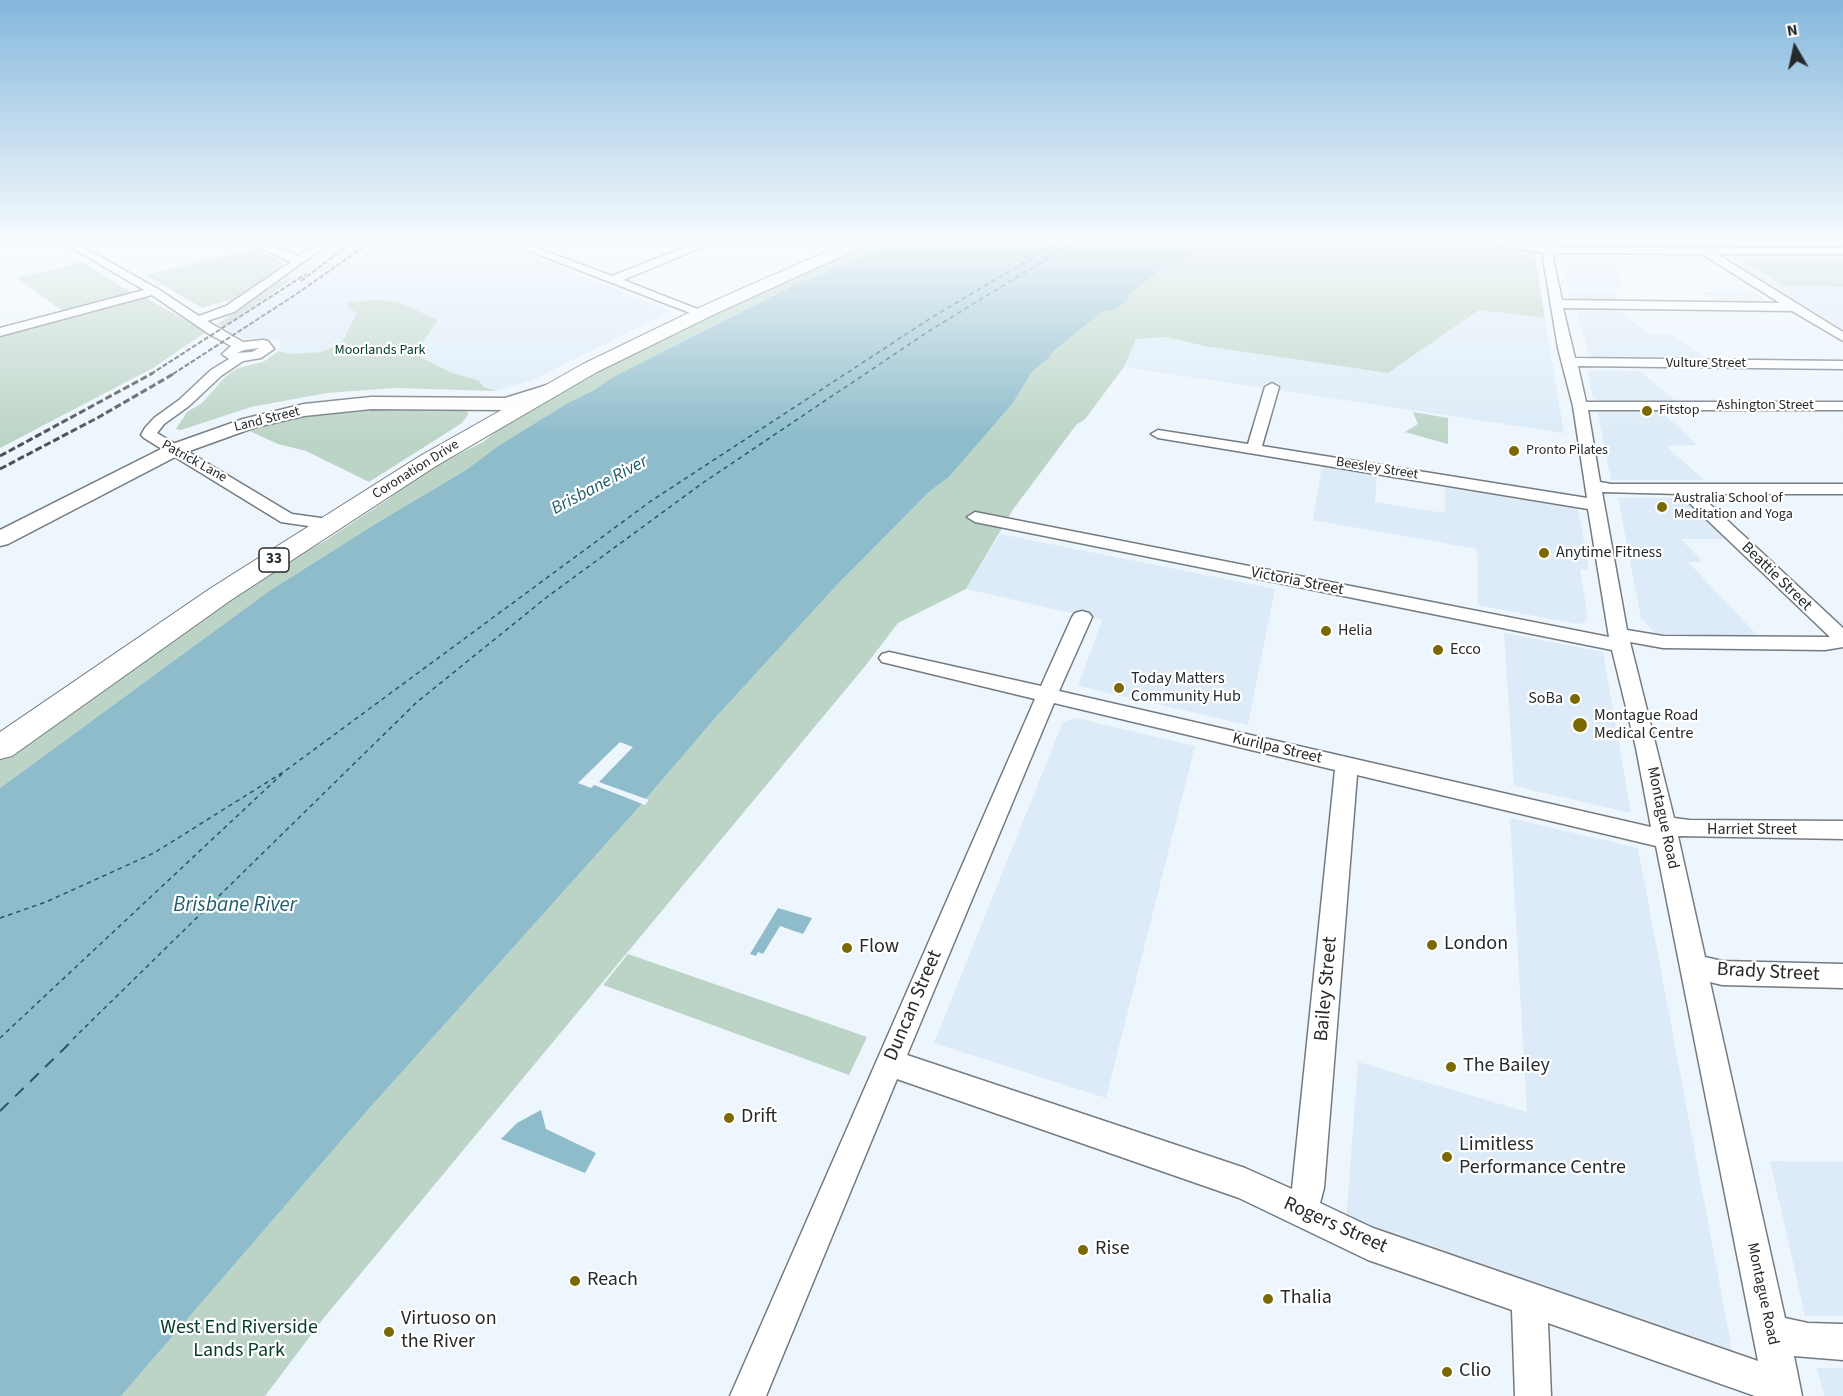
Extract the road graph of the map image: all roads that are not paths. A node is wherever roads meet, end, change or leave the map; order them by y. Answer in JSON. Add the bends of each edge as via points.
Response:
{"nodes":[{"id":1,"x":94,"y":307,"type":"edge"},
{"id":2,"x":178,"y":307,"type":"edge"},
{"id":3,"x":233,"y":307,"type":"edge"},
{"id":4,"x":687,"y":307,"type":"edge"},
{"id":5,"x":705,"y":307,"type":"edge"},
{"id":6,"x":706,"y":307,"type":"edge"},
{"id":7,"x":1558,"y":307,"type":"edge"},
{"id":8,"x":1794,"y":307,"type":"edge"},
{"id":9,"x":697,"y":311,"type":"junction"},
{"id":10,"x":198,"y":320,"type":"junction"},
{"id":11,"x":2,"y":332,"type":"edge"},
{"id":12,"x":1843,"y":338,"type":"edge"},
{"id":13,"x":1570,"y":362,"type":"junction"},
{"id":14,"x":1843,"y":365,"type":"edge"},
{"id":15,"x":556,"y":386,"type":"junction"},
{"id":16,"x":1272,"y":387,"type":"dead end"},
{"id":17,"x":528,"y":389,"type":"junction"},
{"id":18,"x":500,"y":404,"type":"junction"},
{"id":19,"x":1580,"y":406,"type":"junction"},
{"id":20,"x":1843,"y":406,"type":"edge"},
{"id":21,"x":466,"y":412,"type":"junction"},
{"id":22,"x":1158,"y":434,"type":"dead end"},
{"id":23,"x":169,"y":448,"type":"junction"},
{"id":24,"x":1254,"y":449,"type":"junction"},
{"id":25,"x":1593,"y":485,"type":"junction"},
{"id":26,"x":1683,"y":488,"type":"junction"},
{"id":27,"x":1843,"y":489,"type":"edge"},
{"id":28,"x":1596,"y":505,"type":"junction"},
{"id":29,"x":975,"y":517,"type":"dead end"},
{"id":30,"x":315,"y":522,"type":"junction"},
{"id":31,"x":0,"y":531,"type":"edge"},
{"id":32,"x":0,"y":539,"type":"edge"},
{"id":33,"x":1082,"y":617,"type":"dead end"},
{"id":34,"x":1619,"y":639,"type":"junction"},
{"id":35,"x":1843,"y":640,"type":"edge"},
{"id":36,"x":889,"y":658,"type":"dead end"},
{"id":37,"x":1048,"y":695,"type":"junction"},
{"id":38,"x":0,"y":733,"type":"edge"},
{"id":39,"x":0,"y":748,"type":"edge"},
{"id":40,"x":1347,"y":765,"type":"junction"},
{"id":41,"x":1843,"y":830,"type":"edge"},
{"id":42,"x":1664,"y":832,"type":"junction"},
{"id":43,"x":1693,"y":966,"type":"junction"},
{"id":44,"x":1843,"y":976,"type":"edge"},
{"id":45,"x":890,"y":1063,"type":"junction"},
{"id":46,"x":1301,"y":1212,"type":"junction"},
{"id":47,"x":1529,"y":1299,"type":"junction"},
{"id":48,"x":1770,"y":1329,"type":"junction"},
{"id":49,"x":1843,"y":1342,"type":"edge"},
{"id":50,"x":1783,"y":1392,"type":"edge"},
{"id":51,"x":748,"y":1396,"type":"edge"},
{"id":52,"x":1533,"y":1396,"type":"edge"}],
"edges":[{"from":1,"to":11,"type":"street"},
{"from":2,"to":10,"type":"street"},
{"from":3,"to":10,"type":"street"},
{"from":4,"to":9,"type":"street"},
{"from":5,"to":9,"type":"highway","name":"Coronation Drive","number":"33"},
{"from":6,"to":9,"type":"highway","name":"Coronation Drive","number":"33"},
{"from":7,"to":13,"type":"street","name":"Montague Road"},
{"from":8,"to":12,"type":"street"},
{"from":9,"to":15,"type":"highway","name":"Coronation Drive","number":"33"},
{"from":9,"to":17,"type":"highway","name":"Coronation Drive","number":"33"},
{"from":10,"to":23,"type":"street","name":"Patrick Lane","via":[[240,352],[152,428],[149,435]]},
{"from":13,"to":14,"type":"street","name":"Vulture Street"},
{"from":13,"to":19,"type":"street","name":"Montague Road"},
{"from":15,"to":18,"type":"main road","via":[[515,403]]},
{"from":15,"to":39,"type":"highway","name":"Coronation Drive","number":"33","via":[[428,461],[221,594]]},
{"from":16,"to":24,"type":"street"},
{"from":17,"to":18,"type":"highway","name":"Coronation Drive","number":"33"},
{"from":17,"to":23,"type":"main road","name":"Land Street","via":[[476,398],[388,396],[308,403],[228,422]]},
{"from":18,"to":21,"type":"highway","name":"Coronation Drive","number":"33"},
{"from":19,"to":20,"type":"street","name":"Ashington Street"},
{"from":19,"to":25,"type":"street","name":"Montague Road"},
{"from":21,"to":23,"type":"main road","name":"Land Street","via":[[383,402],[304,410]]},
{"from":21,"to":30,"type":"highway","name":"Coronation Drive","number":"33"},
{"from":22,"to":24,"type":"street","name":"Beesley Street"},
{"from":23,"to":30,"type":"street","name":"Patrick Lane","via":[[287,518]]},
{"from":23,"to":31,"type":"main road","name":"Land Street"},
{"from":23,"to":32,"type":"main road","name":"Land Street"},
{"from":24,"to":28,"type":"street","name":"Beesley Street"},
{"from":25,"to":26,"type":"street","via":[[1611,489]]},
{"from":25,"to":28,"type":"street","name":"Montague Road"},
{"from":26,"to":27,"type":"street"},
{"from":26,"to":35,"type":"street","name":"Beattie Street"},
{"from":28,"to":34,"type":"street","name":"Montague Road"},
{"from":29,"to":34,"type":"street","name":"Victoria Street"},
{"from":30,"to":38,"type":"highway","name":"Coronation Drive","number":"33","via":[[145,632]]},
{"from":33,"to":37,"type":"street","name":"Duncan Street"},
{"from":34,"to":35,"type":"street","name":"Victoria Street","via":[[1825,644]]},
{"from":34,"to":42,"type":"street","name":"Montague Road"},
{"from":36,"to":37,"type":"street","name":"Kurilpa Street"},
{"from":37,"to":40,"type":"street","name":"Kurilpa Street"},
{"from":37,"to":45,"type":"street","name":"Duncan Street"},
{"from":40,"to":42,"type":"street","name":"Kurilpa Street"},
{"from":40,"to":46,"type":"street","name":"Bailey Street","via":[[1308,1188]]},
{"from":41,"to":42,"type":"street","name":"Harriet Street"},
{"from":42,"to":43,"type":"street","name":"Montague Road"},
{"from":43,"to":44,"type":"street","name":"Brady Street","via":[[1722,973]]},
{"from":43,"to":48,"type":"street","name":"Montague Road"},
{"from":45,"to":46,"type":"street","name":"Rogers Street","via":[[1245,1184]]},
{"from":45,"to":51,"type":"street","name":"Duncan Street"},
{"from":46,"to":47,"type":"street","name":"Rogers Street","via":[[1368,1243]]},
{"from":47,"to":50,"type":"street","name":"Rogers Street"},
{"from":47,"to":52,"type":"street"},
{"from":48,"to":49,"type":"street","via":[[1790,1338]]},
{"from":48,"to":50,"type":"street","name":"Montague Road"}]}
